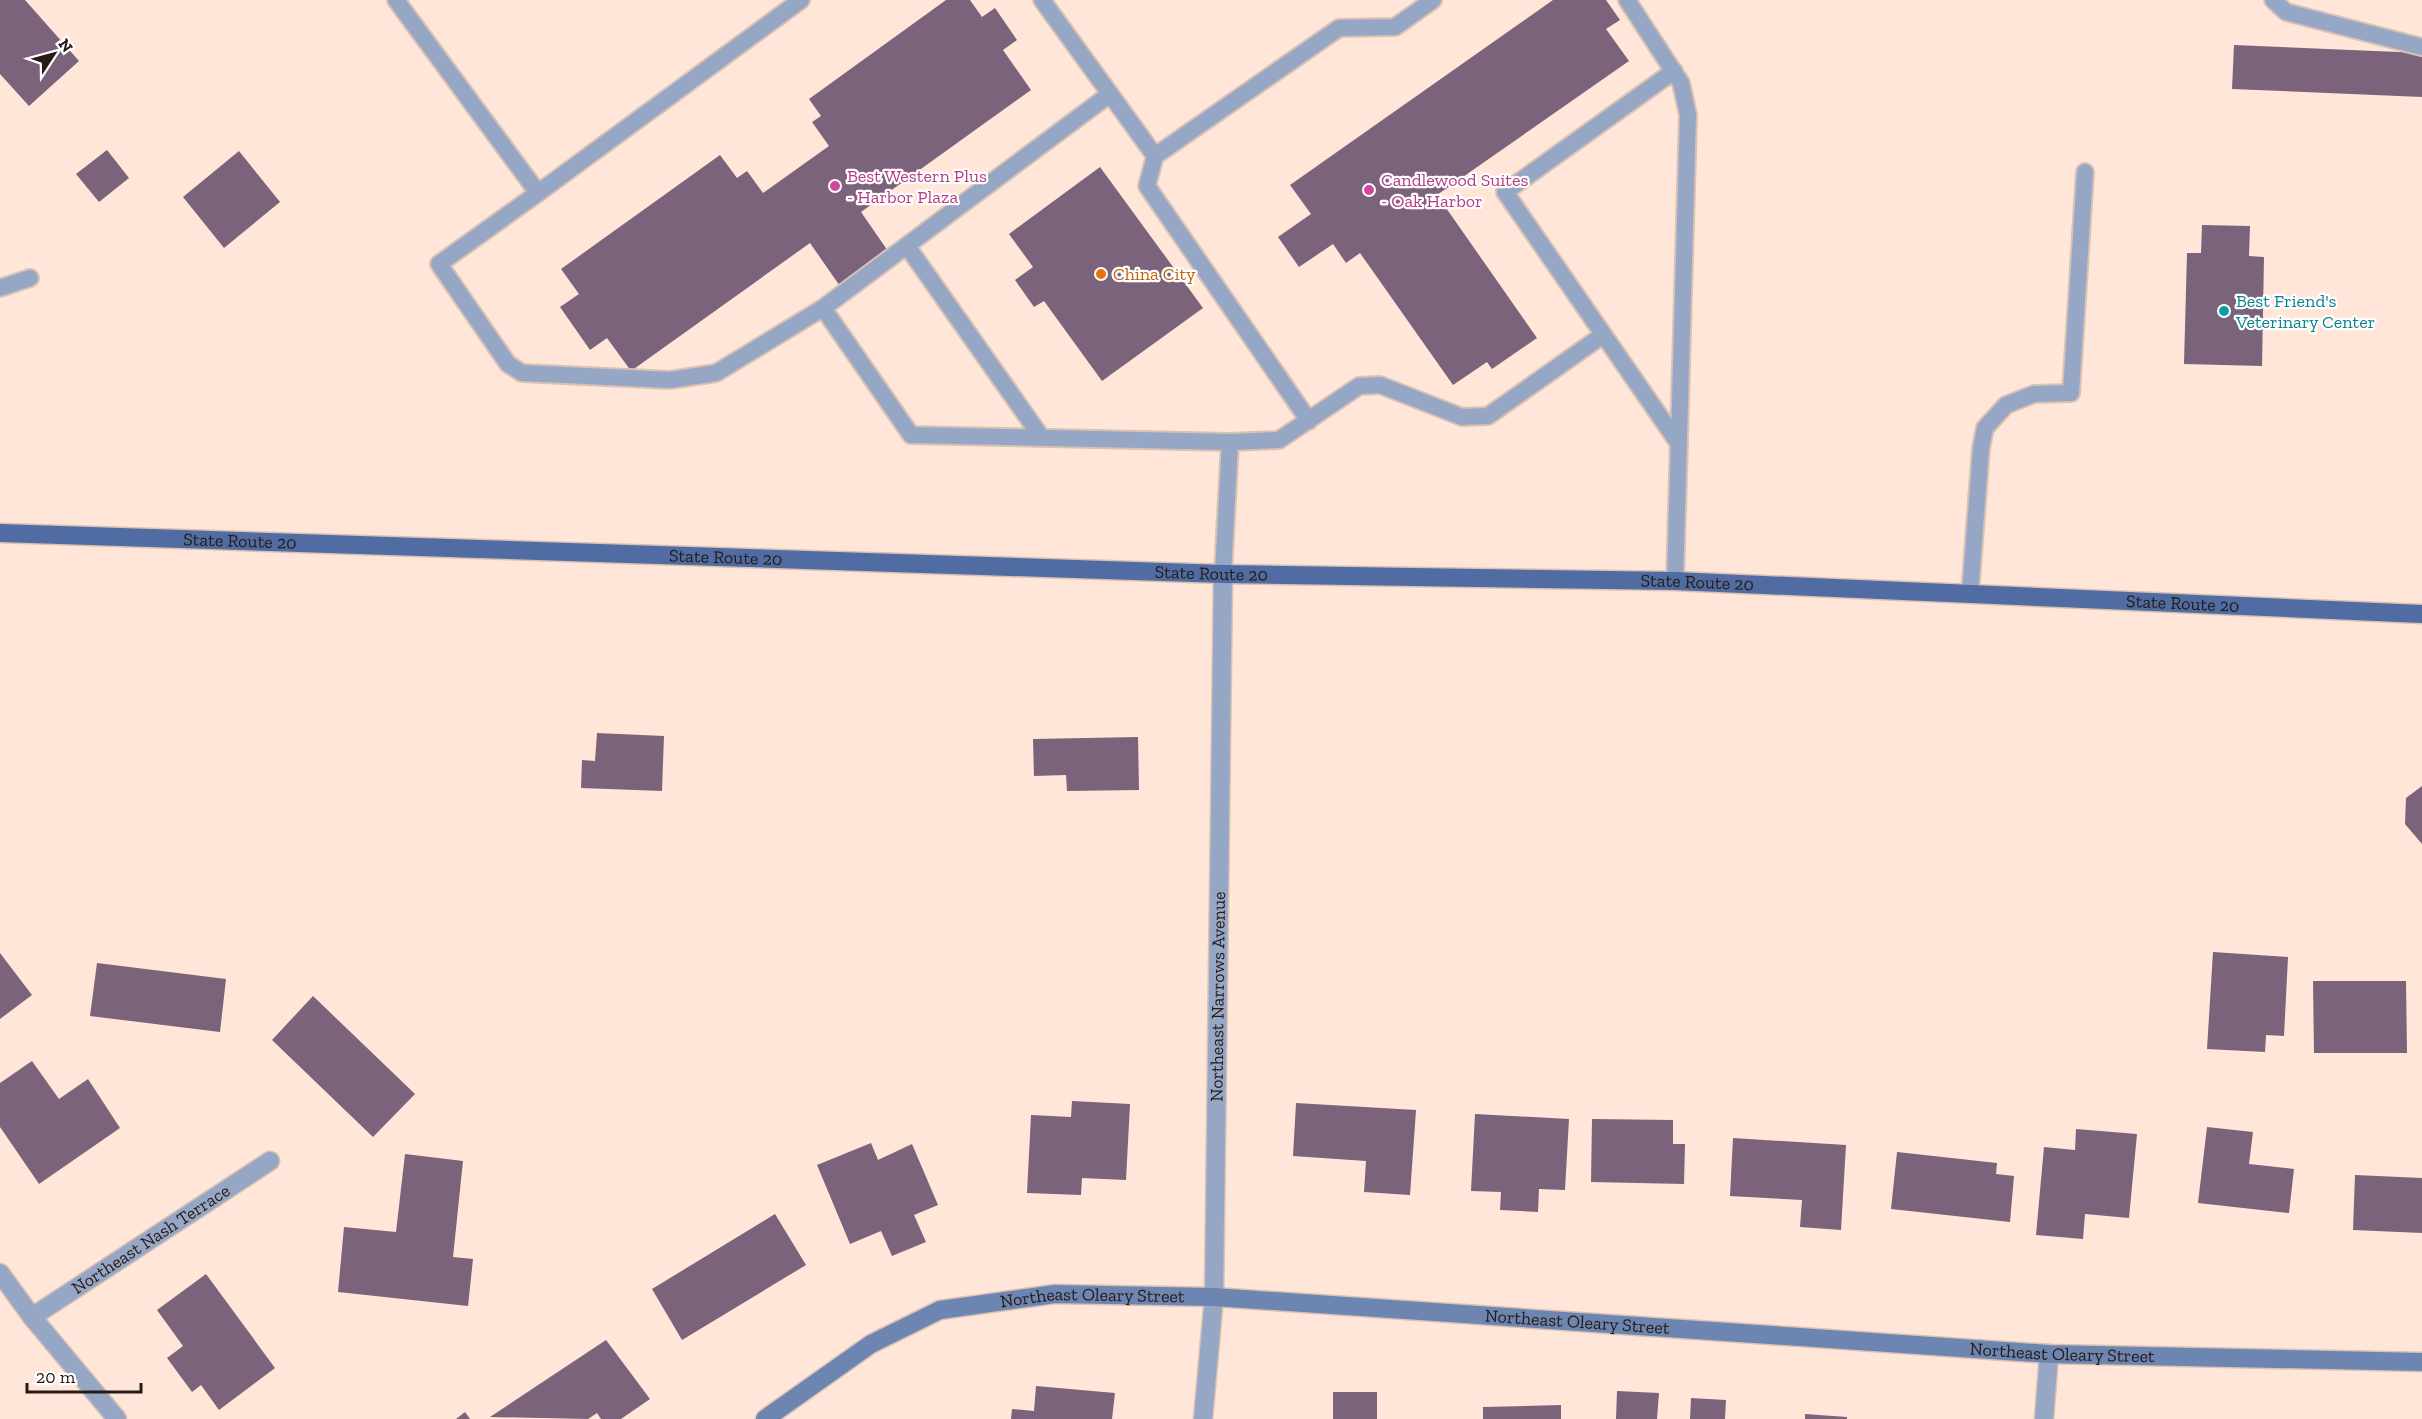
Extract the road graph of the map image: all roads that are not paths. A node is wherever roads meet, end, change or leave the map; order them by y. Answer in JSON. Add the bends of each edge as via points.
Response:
{"nodes":[{"id":1,"x":396,"y":0,"type":"edge"},
{"id":2,"x":801,"y":0,"type":"edge"},
{"id":3,"x":1042,"y":0,"type":"edge"},
{"id":4,"x":1433,"y":0,"type":"edge"},
{"id":5,"x":1627,"y":0,"type":"edge"},
{"id":6,"x":2273,"y":0,"type":"edge"},
{"id":7,"x":2422,"y":47,"type":"edge"},
{"id":8,"x":1674,"y":71,"type":"junction"},
{"id":9,"x":1110,"y":94,"type":"junction"},
{"id":10,"x":1155,"y":156,"type":"junction"},
{"id":11,"x":2085,"y":172,"type":"dead end"},
{"id":12,"x":538,"y":193,"type":"junction"},
{"id":13,"x":907,"y":246,"type":"junction"},
{"id":14,"x":30,"y":278,"type":"dead end"},
{"id":15,"x":0,"y":288,"type":"edge"},
{"id":16,"x":823,"y":308,"type":"junction"},
{"id":17,"x":1603,"y":334,"type":"junction"},
{"id":18,"x":1309,"y":421,"type":"junction"},
{"id":19,"x":1042,"y":438,"type":"junction"},
{"id":20,"x":1230,"y":442,"type":"junction"},
{"id":21,"x":1679,"y":444,"type":"junction"},
{"id":22,"x":0,"y":533,"type":"edge"},
{"id":23,"x":1223,"y":574,"type":"junction"},
{"id":24,"x":1675,"y":581,"type":"junction"},
{"id":25,"x":1970,"y":594,"type":"junction"},
{"id":26,"x":2422,"y":614,"type":"edge"},
{"id":27,"x":270,"y":1161,"type":"dead end"},
{"id":28,"x":0,"y":1273,"type":"edge"},
{"id":29,"x":1214,"y":1296,"type":"junction"},
{"id":30,"x":32,"y":1317,"type":"junction"},
{"id":31,"x":2049,"y":1354,"type":"junction"},
{"id":32,"x":2422,"y":1362,"type":"edge"},
{"id":33,"x":117,"y":1419,"type":"edge"},
{"id":34,"x":765,"y":1419,"type":"edge"},
{"id":35,"x":1203,"y":1419,"type":"edge"},
{"id":36,"x":2044,"y":1419,"type":"edge"}],
"edges":[{"from":1,"to":12,"type":"lane"},
{"from":2,"to":12,"type":"lane"},
{"from":3,"to":9,"type":"lane"},
{"from":4,"to":10,"type":"lane","via":[[1395,27],[1339,28]]},
{"from":5,"to":8,"type":"lane"},
{"from":6,"to":7,"type":"lane","via":[[2286,12]]},
{"from":8,"to":17,"type":"lane","via":[[1505,192]]},
{"from":8,"to":21,"type":"lane","via":[[1681,83],[1688,115]]},
{"from":9,"to":10,"type":"lane"},
{"from":9,"to":13,"type":"lane"},
{"from":10,"to":18,"type":"lane","via":[[1147,186]]},
{"from":11,"to":25,"type":"lane","via":[[2071,393],[2034,394],[2006,405],[1985,428]]},
{"from":12,"to":16,"type":"lane","via":[[439,264],[508,364],[522,372],[670,380],[716,372]]},
{"from":13,"to":16,"type":"lane"},
{"from":13,"to":19,"type":"lane"},
{"from":14,"to":15,"type":"lane"},
{"from":16,"to":19,"type":"lane","via":[[911,435]]},
{"from":17,"to":18,"type":"lane","via":[[1488,416],[1462,417],[1380,385],[1359,386]]},
{"from":17,"to":21,"type":"lane"},
{"from":18,"to":20,"type":"lane","via":[[1279,440]]},
{"from":19,"to":20,"type":"lane"},
{"from":20,"to":23,"type":"lane"},
{"from":21,"to":24,"type":"lane"},
{"from":22,"to":23,"type":"main road","name":"State Route 20"},
{"from":23,"to":24,"type":"main road","name":"State Route 20"},
{"from":23,"to":29,"type":"street","name":"Northeast Narrows Avenue"},
{"from":24,"to":25,"type":"main road","name":"State Route 20"},
{"from":25,"to":26,"type":"main road","name":"State Route 20"},
{"from":27,"to":30,"type":"street","name":"Northeast Nash Terrace"},
{"from":28,"to":30,"type":"street"},
{"from":29,"to":31,"type":"street","name":"Northeast Oleary Street"},
{"from":29,"to":34,"type":"street","name":"Northeast Oleary Street","via":[[1055,1294],[940,1310],[871,1344]]},
{"from":29,"to":35,"type":"street","name":"Northeast Narrows Avenue"},
{"from":30,"to":33,"type":"street"},
{"from":31,"to":32,"type":"street","name":"Northeast Oleary Street"},
{"from":31,"to":36,"type":"street"}]}
